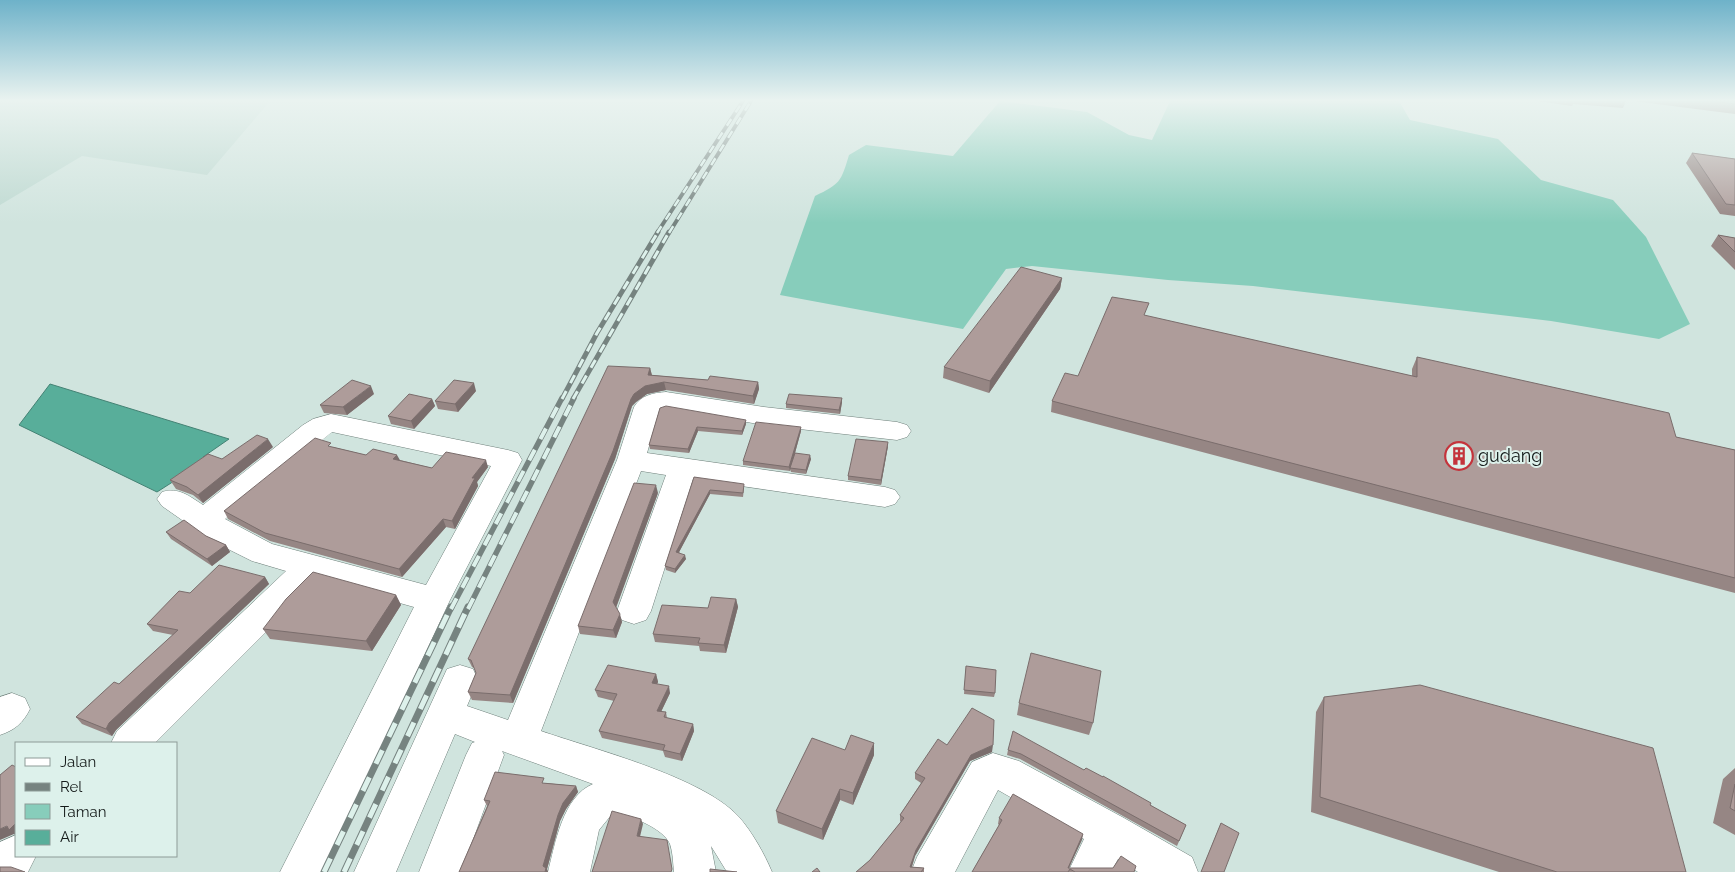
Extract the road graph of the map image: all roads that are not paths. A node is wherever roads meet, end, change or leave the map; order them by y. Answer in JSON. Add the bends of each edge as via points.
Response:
{"nodes":[{"id":1,"x":897,"y":431,"type":"dead end"},
{"id":2,"x":631,"y":460,"type":"junction"},
{"id":3,"x":683,"y":467,"type":"junction"},
{"id":4,"x":885,"y":497,"type":"dead end"},
{"id":5,"x":172,"y":499,"type":"dead end"},
{"id":6,"x":204,"y":520,"type":"junction"},
{"id":7,"x":311,"y":567,"type":"junction"},
{"id":8,"x":434,"y":600,"type":"junction"},
{"id":9,"x":634,"y":611,"type":"dead end"},
{"id":10,"x":460,"y":680,"type":"dead end"},
{"id":11,"x":445,"y":715,"type":"junction"},
{"id":12,"x":131,"y":742,"type":"edge"},
{"id":13,"x":502,"y":747,"type":"junction"},
{"id":14,"x":1110,"y":832,"type":"junction"},
{"id":15,"x":15,"y":856,"type":"edge"},
{"id":16,"x":0,"y":871,"type":"edge"},
{"id":17,"x":301,"y":872,"type":"edge"},
{"id":18,"x":375,"y":872,"type":"edge"},
{"id":19,"x":440,"y":872,"type":"edge"},
{"id":20,"x":569,"y":872,"type":"edge"},
{"id":21,"x":695,"y":872,"type":"edge"},
{"id":22,"x":751,"y":872,"type":"edge"},
{"id":23,"x":932,"y":872,"type":"edge"},
{"id":24,"x":1089,"y":872,"type":"edge"},
{"id":25,"x":1177,"y":872,"type":"edge"}],
"edges":[{"from":1,"to":2,"type":"street","via":[[660,400],[647,407]]},
{"from":2,"to":3,"type":"street"},
{"from":2,"to":13,"type":"street"},
{"from":3,"to":4,"type":"street"},
{"from":3,"to":9,"type":"street"},
{"from":5,"to":6,"type":"street"},
{"from":6,"to":7,"type":"street","via":[[263,553]]},
{"from":6,"to":8,"type":"street","via":[[314,431],[331,423],[508,460]]},
{"from":7,"to":8,"type":"street"},
{"from":7,"to":12,"type":"street"},
{"from":8,"to":17,"type":"street"},
{"from":10,"to":11,"type":"street"},
{"from":11,"to":13,"type":"street"},
{"from":11,"to":18,"type":"street"},
{"from":13,"to":19,"type":"street"},
{"from":13,"to":22,"type":"street","via":[[653,787],[697,808],[724,830]]},
{"from":14,"to":23,"type":"street","via":[[1005,774],[993,771],[986,775]]},
{"from":14,"to":24,"type":"street"},
{"from":14,"to":25,"type":"street"},
{"from":15,"to":16,"type":"street"},
{"from":20,"to":21,"type":"street","via":[[586,814],[601,799],[613,795],[656,807],[670,815],[685,830],[692,847]]}]}
